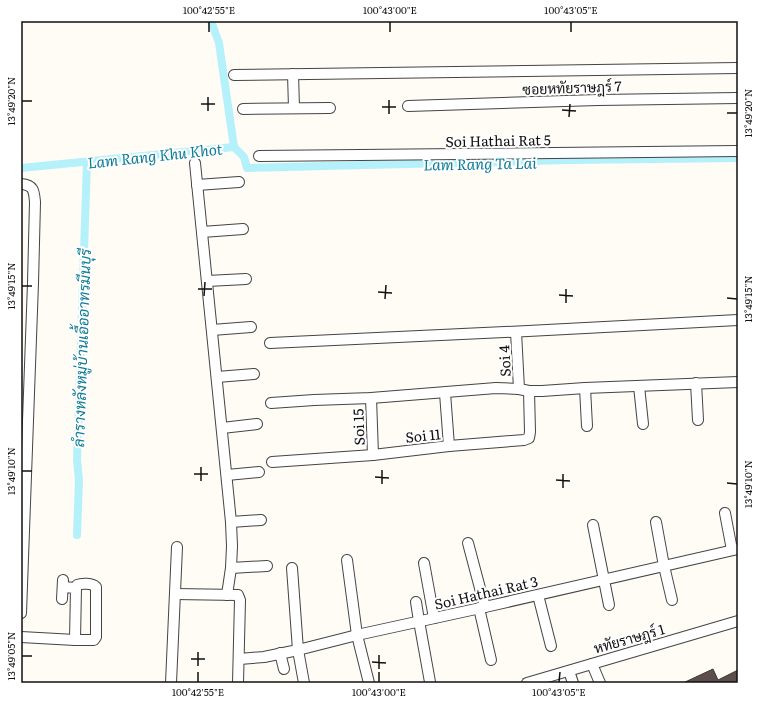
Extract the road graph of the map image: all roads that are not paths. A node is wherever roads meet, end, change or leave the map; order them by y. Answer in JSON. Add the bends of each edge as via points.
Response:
{"nodes":[{"id":1,"x":738,"y":68,"type":"edge"},
{"id":2,"x":293,"y":74,"type":"junction"},
{"id":3,"x":234,"y":75,"type":"dead end"},
{"id":4,"x":738,"y":98,"type":"edge"},
{"id":5,"x":408,"y":106,"type":"dead end"},
{"id":6,"x":294,"y":108,"type":"junction"},
{"id":7,"x":330,"y":108,"type":"dead end"},
{"id":8,"x":243,"y":109,"type":"dead end"},
{"id":9,"x":738,"y":151,"type":"edge"},
{"id":10,"x":259,"y":156,"type":"dead end"},
{"id":11,"x":195,"y":163,"type":"dead end"},
{"id":12,"x":239,"y":182,"type":"dead end"},
{"id":13,"x":21,"y":184,"type":"edge"},
{"id":14,"x":197,"y":185,"type":"junction"},
{"id":15,"x":243,"y":229,"type":"dead end"},
{"id":16,"x":202,"y":232,"type":"junction"},
{"id":17,"x":246,"y":278,"type":"dead end"},
{"id":18,"x":207,"y":281,"type":"junction"},
{"id":19,"x":738,"y":320,"type":"edge"},
{"id":20,"x":251,"y":327,"type":"dead end"},
{"id":21,"x":212,"y":330,"type":"junction"},
{"id":22,"x":516,"y":332,"type":"junction"},
{"id":23,"x":270,"y":343,"type":"dead end"},
{"id":24,"x":254,"y":374,"type":"dead end"},
{"id":25,"x":217,"y":377,"type":"junction"},
{"id":26,"x":738,"y":382,"type":"edge"},
{"id":27,"x":696,"y":383,"type":"junction"},
{"id":28,"x":639,"y":386,"type":"junction"},
{"id":29,"x":585,"y":388,"type":"junction"},
{"id":30,"x":524,"y":390,"type":"junction"},
{"id":31,"x":445,"y":393,"type":"junction"},
{"id":32,"x":371,"y":398,"type":"junction"},
{"id":33,"x":271,"y":403,"type":"dead end"},
{"id":34,"x":698,"y":420,"type":"dead end"},
{"id":35,"x":257,"y":424,"type":"dead end"},
{"id":36,"x":643,"y":424,"type":"dead end"},
{"id":37,"x":587,"y":426,"type":"dead end"},
{"id":38,"x":222,"y":428,"type":"junction"},
{"id":39,"x":449,"y":446,"type":"junction"},
{"id":40,"x":373,"y":454,"type":"junction"},
{"id":41,"x":272,"y":462,"type":"dead end"},
{"id":42,"x":259,"y":472,"type":"dead end"},
{"id":43,"x":227,"y":475,"type":"junction"},
{"id":44,"x":725,"y":513,"type":"dead end"},
{"id":45,"x":261,"y":520,"type":"dead end"},
{"id":46,"x":231,"y":522,"type":"junction"},
{"id":47,"x":656,"y":522,"type":"dead end"},
{"id":48,"x":23,"y":524,"type":"edge"},
{"id":49,"x":593,"y":525,"type":"dead end"},
{"id":50,"x":468,"y":542,"type":"dead end"},
{"id":51,"x":177,"y":547,"type":"dead end"},
{"id":52,"x":22,"y":549,"type":"edge"},
{"id":53,"x":735,"y":550,"type":"edge"},
{"id":54,"x":347,"y":560,"type":"dead end"},
{"id":55,"x":424,"y":563,"type":"dead end"},
{"id":56,"x":268,"y":566,"type":"dead end"},
{"id":57,"x":664,"y":566,"type":"junction"},
{"id":58,"x":231,"y":568,"type":"junction"},
{"id":59,"x":292,"y":568,"type":"dead end"},
{"id":60,"x":604,"y":580,"type":"junction"},
{"id":61,"x":76,"y":588,"type":"junction"},
{"id":62,"x":175,"y":594,"type":"junction"},
{"id":63,"x":227,"y":595,"type":"junction"},
{"id":64,"x":538,"y":595,"type":"junction"},
{"id":65,"x":62,"y":599,"type":"dead end"},
{"id":66,"x":672,"y":600,"type":"dead end"},
{"id":67,"x":416,"y":602,"type":"dead end"},
{"id":68,"x":609,"y":605,"type":"dead end"},
{"id":69,"x":482,"y":607,"type":"junction"},
{"id":70,"x":21,"y":613,"type":"edge"},
{"id":71,"x":434,"y":618,"type":"junction"},
{"id":72,"x":418,"y":621,"type":"junction"},
{"id":73,"x":738,"y":621,"type":"edge"},
{"id":74,"x":358,"y":635,"type":"junction"},
{"id":75,"x":21,"y":637,"type":"edge"},
{"id":76,"x":75,"y":640,"type":"junction"},
{"id":77,"x":551,"y":646,"type":"dead end"},
{"id":78,"x":298,"y":650,"type":"junction"},
{"id":79,"x":280,"y":654,"type":"junction"},
{"id":80,"x":239,"y":659,"type":"junction"},
{"id":81,"x":491,"y":660,"type":"dead end"},
{"id":82,"x":592,"y":664,"type":"junction"},
{"id":83,"x":284,"y":669,"type":"dead end"},
{"id":84,"x":569,"y":670,"type":"junction"},
{"id":85,"x":547,"y":680,"type":"edge"},
{"id":86,"x":430,"y":682,"type":"dead end"},
{"id":87,"x":171,"y":683,"type":"edge"},
{"id":88,"x":238,"y":683,"type":"edge"},
{"id":89,"x":304,"y":683,"type":"edge"},
{"id":90,"x":369,"y":683,"type":"edge"},
{"id":91,"x":527,"y":683,"type":"edge"},
{"id":92,"x":573,"y":683,"type":"edge"},
{"id":93,"x":600,"y":683,"type":"edge"}],
"edges":[{"from":1,"to":2,"type":"street"},
{"from":2,"to":3,"type":"street"},
{"from":2,"to":6,"type":"street"},
{"from":4,"to":5,"type":"street","name":"ซอยหทัยราษฎร์ 7"},
{"from":6,"to":7,"type":"street"},
{"from":6,"to":8,"type":"street"},
{"from":9,"to":10,"type":"street","name":"Soi Hathai Rat 5"},
{"from":11,"to":14,"type":"street"},
{"from":12,"to":14,"type":"street"},
{"from":13,"to":48,"type":"street","via":[[27,184],[32,188],[35,202]]},
{"from":14,"to":16,"type":"street"},
{"from":15,"to":16,"type":"street"},
{"from":16,"to":18,"type":"street"},
{"from":17,"to":18,"type":"street"},
{"from":18,"to":21,"type":"street"},
{"from":19,"to":22,"type":"street"},
{"from":20,"to":21,"type":"street"},
{"from":21,"to":25,"type":"street"},
{"from":22,"to":23,"type":"street"},
{"from":22,"to":30,"type":"street","name":"Soi 4"},
{"from":24,"to":25,"type":"street"},
{"from":25,"to":38,"type":"street"},
{"from":26,"to":27,"type":"street"},
{"from":27,"to":28,"type":"street"},
{"from":27,"to":34,"type":"street"},
{"from":28,"to":29,"type":"street"},
{"from":28,"to":36,"type":"street"},
{"from":29,"to":30,"type":"street"},
{"from":29,"to":37,"type":"street"},
{"from":30,"to":31,"type":"street","via":[[496,388]]},
{"from":30,"to":39,"type":"street","name":"Soi 11","via":[[529,438]]},
{"from":31,"to":32,"type":"street"},
{"from":31,"to":39,"type":"street"},
{"from":32,"to":33,"type":"street"},
{"from":32,"to":40,"type":"street","name":"Soi 15"},
{"from":35,"to":38,"type":"street"},
{"from":38,"to":43,"type":"street"},
{"from":39,"to":40,"type":"street","name":"Soi 11"},
{"from":40,"to":41,"type":"street","name":"Soi 11"},
{"from":42,"to":43,"type":"street"},
{"from":43,"to":46,"type":"street"},
{"from":44,"to":53,"type":"street"},
{"from":45,"to":46,"type":"street"},
{"from":46,"to":58,"type":"street"},
{"from":47,"to":57,"type":"street"},
{"from":48,"to":52,"type":"street"},
{"from":49,"to":60,"type":"street"},
{"from":50,"to":69,"type":"street"},
{"from":51,"to":62,"type":"street"},
{"from":52,"to":70,"type":"street"},
{"from":53,"to":57,"type":"street","name":"Soi Hathai Rat 3"},
{"from":54,"to":74,"type":"street"},
{"from":55,"to":71,"type":"street"},
{"from":56,"to":58,"type":"street"},
{"from":57,"to":60,"type":"street","name":"Soi Hathai Rat 3"},
{"from":57,"to":66,"type":"street"},
{"from":58,"to":63,"type":"street"},
{"from":59,"to":78,"type":"street"},
{"from":60,"to":64,"type":"street","name":"Soi Hathai Rat 3"},
{"from":60,"to":68,"type":"street"},
{"from":61,"to":65,"type":"street","via":[[63,583]]},
{"from":61,"to":76,"type":"street"},
{"from":61,"to":76,"type":"street","via":[[79,584],[96,587],[96,637],[94,640]]},
{"from":62,"to":63,"type":"street"},
{"from":62,"to":87,"type":"street"},
{"from":63,"to":80,"type":"street","via":[[238,595],[240,600]]},
{"from":64,"to":69,"type":"street","name":"Soi Hathai Rat 3"},
{"from":64,"to":77,"type":"street"},
{"from":67,"to":72,"type":"street"},
{"from":69,"to":71,"type":"street","name":"Soi Hathai Rat 3"},
{"from":69,"to":81,"type":"street"},
{"from":71,"to":72,"type":"street","name":"Soi Hathai Rat 3"},
{"from":72,"to":74,"type":"street","name":"Soi Hathai Rat 3"},
{"from":72,"to":86,"type":"street"},
{"from":73,"to":82,"type":"street","name":"หทัยราษฎร์ 1"},
{"from":74,"to":78,"type":"street","name":"Soi Hathai Rat 3"},
{"from":74,"to":90,"type":"street"},
{"from":75,"to":76,"type":"street"},
{"from":78,"to":79,"type":"street","name":"Soi Hathai Rat 3"},
{"from":78,"to":89,"type":"street"},
{"from":79,"to":80,"type":"street","name":"Soi Hathai Rat 3"},
{"from":79,"to":83,"type":"street"},
{"from":80,"to":88,"type":"street"},
{"from":82,"to":84,"type":"street","name":"หทัยราษฎร์ 1"},
{"from":82,"to":93,"type":"street"},
{"from":84,"to":85,"type":"street","name":"หทัยราษฎร์ 1"},
{"from":84,"to":92,"type":"street"},
{"from":85,"to":91,"type":"street","name":"หทัยราษฎร์ 1"}]}
